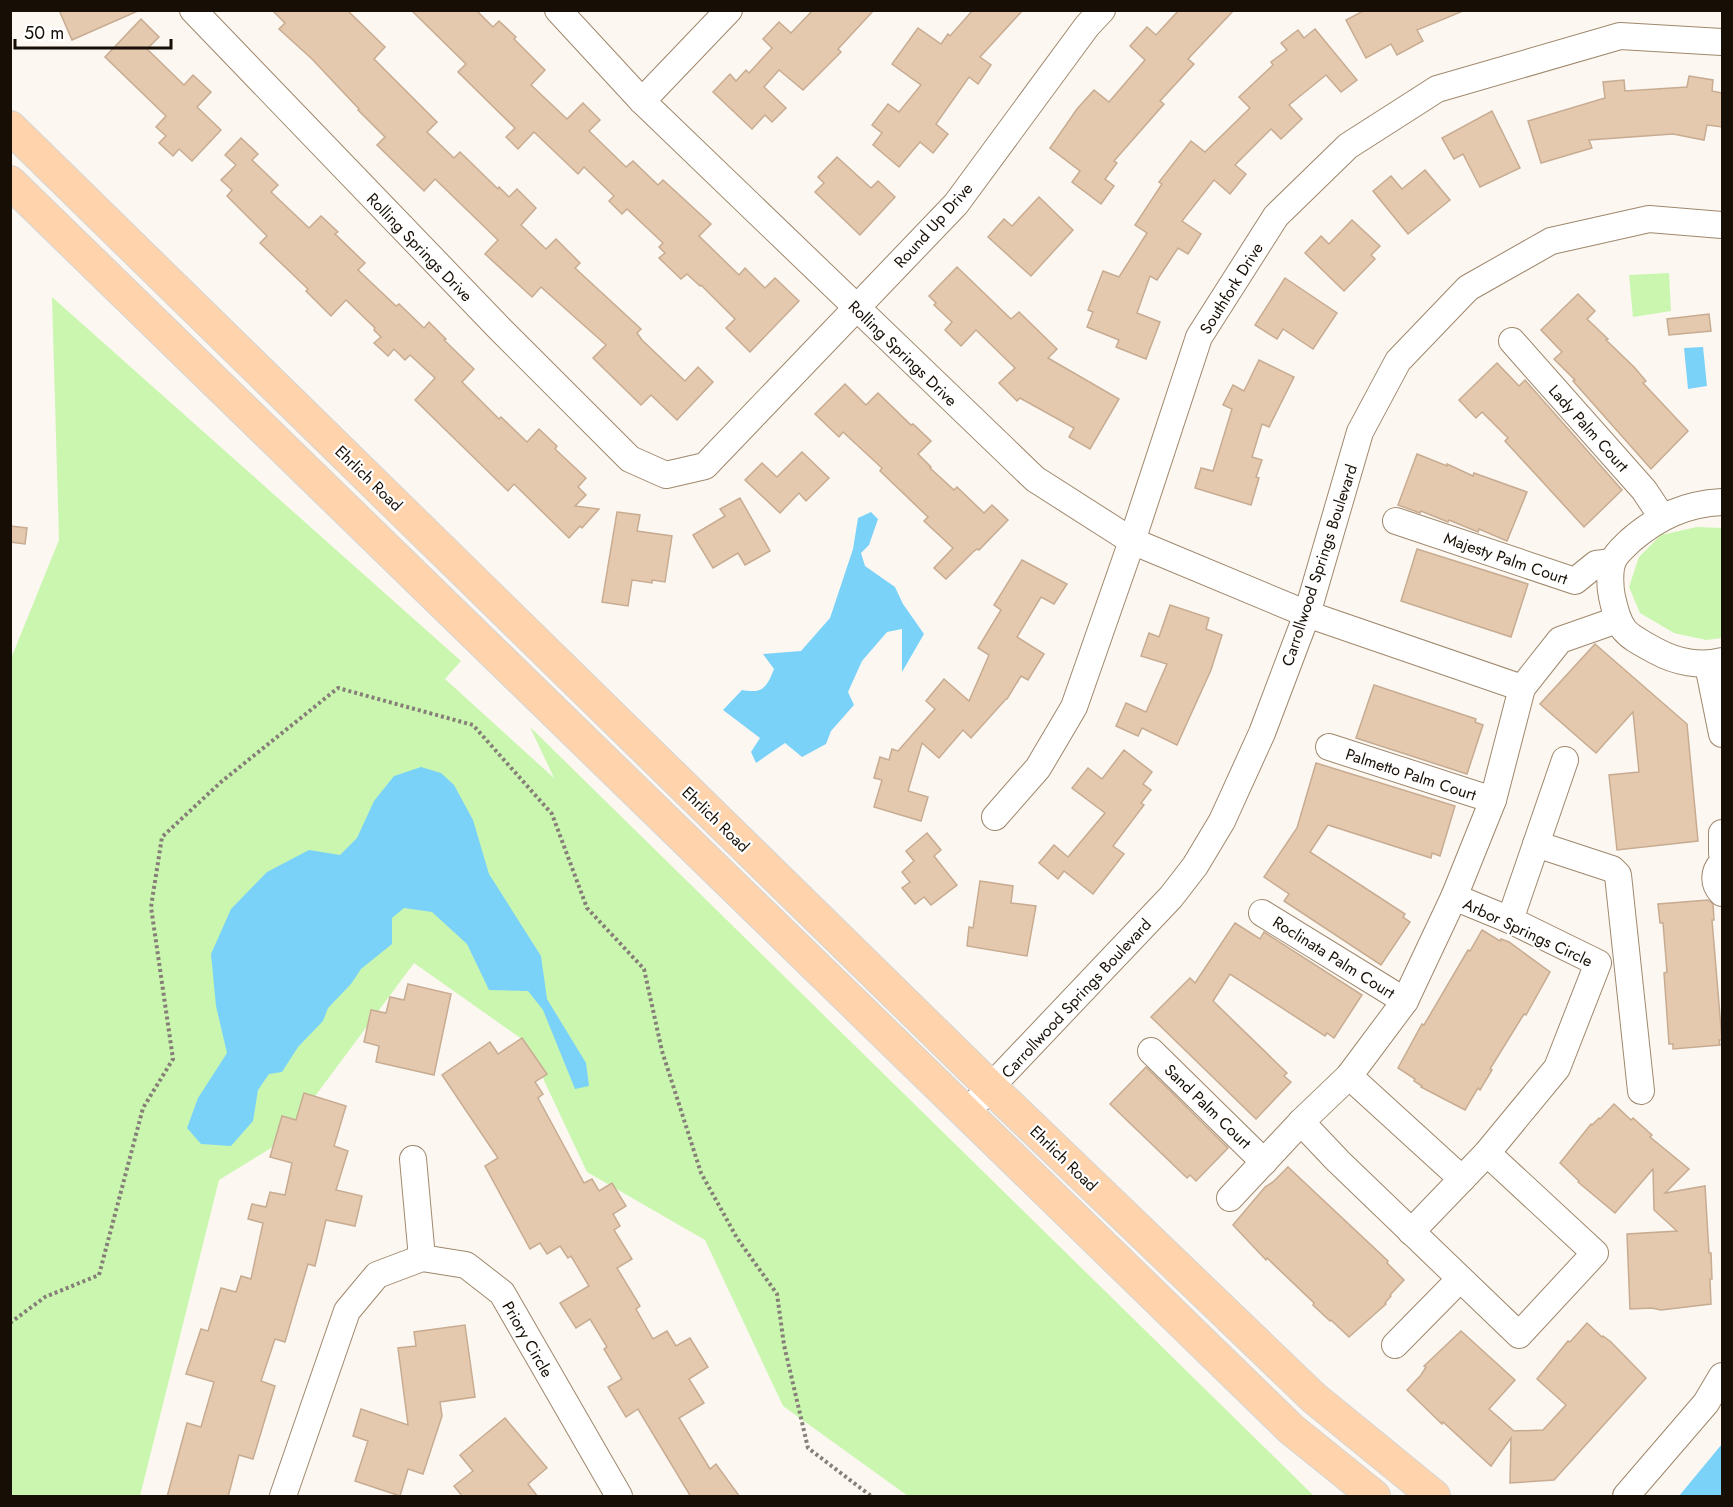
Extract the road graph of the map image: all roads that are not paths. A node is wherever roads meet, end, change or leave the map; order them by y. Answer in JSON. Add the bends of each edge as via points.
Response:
{"nodes":[{"id":1,"x":193,"y":10,"type":"edge"},
{"id":2,"x":558,"y":10,"type":"edge"},
{"id":3,"x":729,"y":10,"type":"edge"},
{"id":4,"x":1102,"y":10,"type":"edge"},
{"id":5,"x":1722,"y":42,"type":"edge"},
{"id":6,"x":642,"y":101,"type":"junction"},
{"id":7,"x":10,"y":127,"type":"edge"},
{"id":8,"x":10,"y":182,"type":"edge"},
{"id":9,"x":1722,"y":225,"type":"edge"},
{"id":10,"x":856,"y":308,"type":"junction"},
{"id":11,"x":1512,"y":342,"type":"dead end"},
{"id":12,"x":770,"y":398,"type":"joint"},
{"id":13,"x":1722,"y":502,"type":"edge"},
{"id":14,"x":1662,"y":517,"type":"junction"},
{"id":15,"x":1396,"y":521,"type":"dead end"},
{"id":16,"x":1132,"y":541,"type":"junction"},
{"id":17,"x":1612,"y":562,"type":"junction"},
{"id":18,"x":1307,"y":614,"type":"junction"},
{"id":19,"x":1617,"y":620,"type":"junction"},
{"id":20,"x":1715,"y":663,"type":"edge"},
{"id":21,"x":1522,"y":688,"type":"junction"},
{"id":22,"x":1722,"y":734,"type":"edge"},
{"id":23,"x":1329,"y":747,"type":"dead end"},
{"id":24,"x":1565,"y":760,"type":"dead end"},
{"id":25,"x":1493,"y":800,"type":"junction"},
{"id":26,"x":995,"y":818,"type":"dead end"},
{"id":27,"x":1722,"y":833,"type":"edge"},
{"id":28,"x":1536,"y":844,"type":"junction"},
{"id":29,"x":1722,"y":853,"type":"edge"},
{"id":30,"x":1722,"y":862,"type":"edge"},
{"id":31,"x":1722,"y":893,"type":"edge"},
{"id":32,"x":1454,"y":897,"type":"junction"},
{"id":33,"x":1262,"y":913,"type":"dead end"},
{"id":34,"x":1510,"y":920,"type":"junction"},
{"id":35,"x":1598,"y":963,"type":"junction"},
{"id":36,"x":1628,"y":967,"type":"junction"},
{"id":37,"x":1405,"y":1001,"type":"junction"},
{"id":38,"x":1151,"y":1051,"type":"dead end"},
{"id":39,"x":1349,"y":1076,"type":"junction"},
{"id":40,"x":990,"y":1088,"type":"junction"},
{"id":41,"x":1641,"y":1091,"type":"dead end"},
{"id":42,"x":966,"y":1113,"type":"junction"},
{"id":43,"x":1300,"y":1122,"type":"junction"},
{"id":44,"x":1487,"y":1153,"type":"junction"},
{"id":45,"x":413,"y":1159,"type":"dead end"},
{"id":46,"x":1264,"y":1162,"type":"junction"},
{"id":47,"x":1462,"y":1179,"type":"junction"},
{"id":48,"x":1230,"y":1198,"type":"dead end"},
{"id":49,"x":1412,"y":1232,"type":"junction"},
{"id":50,"x":422,"y":1258,"type":"junction"},
{"id":51,"x":1460,"y":1279,"type":"junction"},
{"id":52,"x":1395,"y":1345,"type":"dead end"},
{"id":53,"x":1722,"y":1376,"type":"edge"},
{"id":54,"x":283,"y":1497,"type":"edge"},
{"id":55,"x":619,"y":1497,"type":"edge"},
{"id":56,"x":1374,"y":1497,"type":"edge"},
{"id":57,"x":1434,"y":1497,"type":"edge"},
{"id":58,"x":1626,"y":1497,"type":"edge"}],
"edges":[{"from":1,"to":12,"type":"street","name":"Rolling Springs Drive","via":[[630,459],[666,475],[705,466]]},
{"from":2,"to":6,"type":"street","name":"Rolling Springs Drive"},
{"from":3,"to":6,"type":"street"},
{"from":4,"to":10,"type":"street","name":"Round Up Drive","via":[[956,204]]},
{"from":5,"to":16,"type":"street","name":"Southfork Drive","via":[[1620,36],[1437,89],[1347,146],[1276,216],[1199,337]]},
{"from":6,"to":10,"type":"street","name":"Rolling Springs Drive"},
{"from":7,"to":40,"type":"main road","name":"Ehrlich Road"},
{"from":8,"to":42,"type":"main road"},
{"from":9,"to":18,"type":"street","name":"Carrollwood Springs Boulevard","via":[[1649,219],[1551,241],[1468,288],[1398,361],[1360,432]]},
{"from":10,"to":12,"type":"street","name":"Round Up Drive"},
{"from":10,"to":16,"type":"street","name":"Rolling Springs Drive","via":[[1035,479]]},
{"from":11,"to":14,"type":"street","name":"Lady Palm Court","via":[[1644,490]]},
{"from":13,"to":14,"type":"street","via":[[1703,503]]},
{"from":14,"to":17,"type":"street","via":[[1621,549]]},
{"from":15,"to":17,"type":"street","name":"Majesty Palm Court","via":[[1575,581],[1596,564]]},
{"from":16,"to":18,"type":"street","name":"Rolling Springs Drive"},
{"from":16,"to":26,"type":"street","name":"Southfork Drive","via":[[1074,707],[1038,768]]},
{"from":17,"to":19,"type":"street","via":[[1611,591]]},
{"from":18,"to":21,"type":"street"},
{"from":18,"to":40,"type":"street","name":"Carrollwood Springs Boulevard","via":[[1243,777],[1195,866],[1171,897]]},
{"from":19,"to":20,"type":"street","via":[[1633,638],[1668,658]]},
{"from":19,"to":21,"type":"street","name":"Arbor Springs Circle","via":[[1560,640]]},
{"from":20,"to":22,"type":"street"},
{"from":21,"to":25,"type":"street","name":"Arbor Springs Circle"},
{"from":23,"to":25,"type":"street","name":"Palmetto Palm Court"},
{"from":24,"to":28,"type":"street"},
{"from":25,"to":32,"type":"street","name":"Arbor Springs Circle"},
{"from":27,"to":29,"type":"street"},
{"from":28,"to":34,"type":"street"},
{"from":28,"to":36,"type":"street","via":[[1612,869],[1618,875]]},
{"from":30,"to":31,"type":"street","via":[[1715,879]]},
{"from":32,"to":34,"type":"street","name":"Arbor Springs Circle"},
{"from":32,"to":37,"type":"street","name":"Arbor Springs Circle"},
{"from":33,"to":37,"type":"street","name":"Roclinata Palm Court"},
{"from":34,"to":35,"type":"street","name":"Arbor Springs Circle"},
{"from":35,"to":36,"type":"street"},
{"from":35,"to":44,"type":"street","name":"Arbor Springs Circle","via":[[1557,1068]]},
{"from":36,"to":41,"type":"street"},
{"from":37,"to":39,"type":"street","name":"Arbor Springs Circle"},
{"from":38,"to":46,"type":"street","name":"Sand Palm Court"},
{"from":39,"to":43,"type":"street","name":"Arbor Springs Circle"},
{"from":39,"to":47,"type":"street"},
{"from":40,"to":42,"type":"street","name":"Carrollwood Springs Boulevard"},
{"from":40,"to":57,"type":"main road","name":"Ehrlich Road","via":[[1314,1398]]},
{"from":42,"to":56,"type":"main road","via":[[1291,1429]]},
{"from":43,"to":46,"type":"street","name":"Arbor Springs Circle"},
{"from":43,"to":49,"type":"street"},
{"from":44,"to":47,"type":"street","name":"Arbor Springs Circle"},
{"from":44,"to":51,"type":"street","via":[[1595,1253],[1520,1335]]},
{"from":45,"to":50,"type":"street"},
{"from":46,"to":48,"type":"street","name":"Arbor Springs Circle"},
{"from":47,"to":49,"type":"street","name":"Arbor Springs Circle"},
{"from":49,"to":51,"type":"street"},
{"from":50,"to":54,"type":"street","name":"Priory Circle","via":[[377,1275],[346,1311]]},
{"from":50,"to":55,"type":"street","name":"Priory Circle","via":[[466,1265],[501,1293]]},
{"from":51,"to":52,"type":"street"},
{"from":53,"to":58,"type":"street","via":[[1706,1403]]}]}
